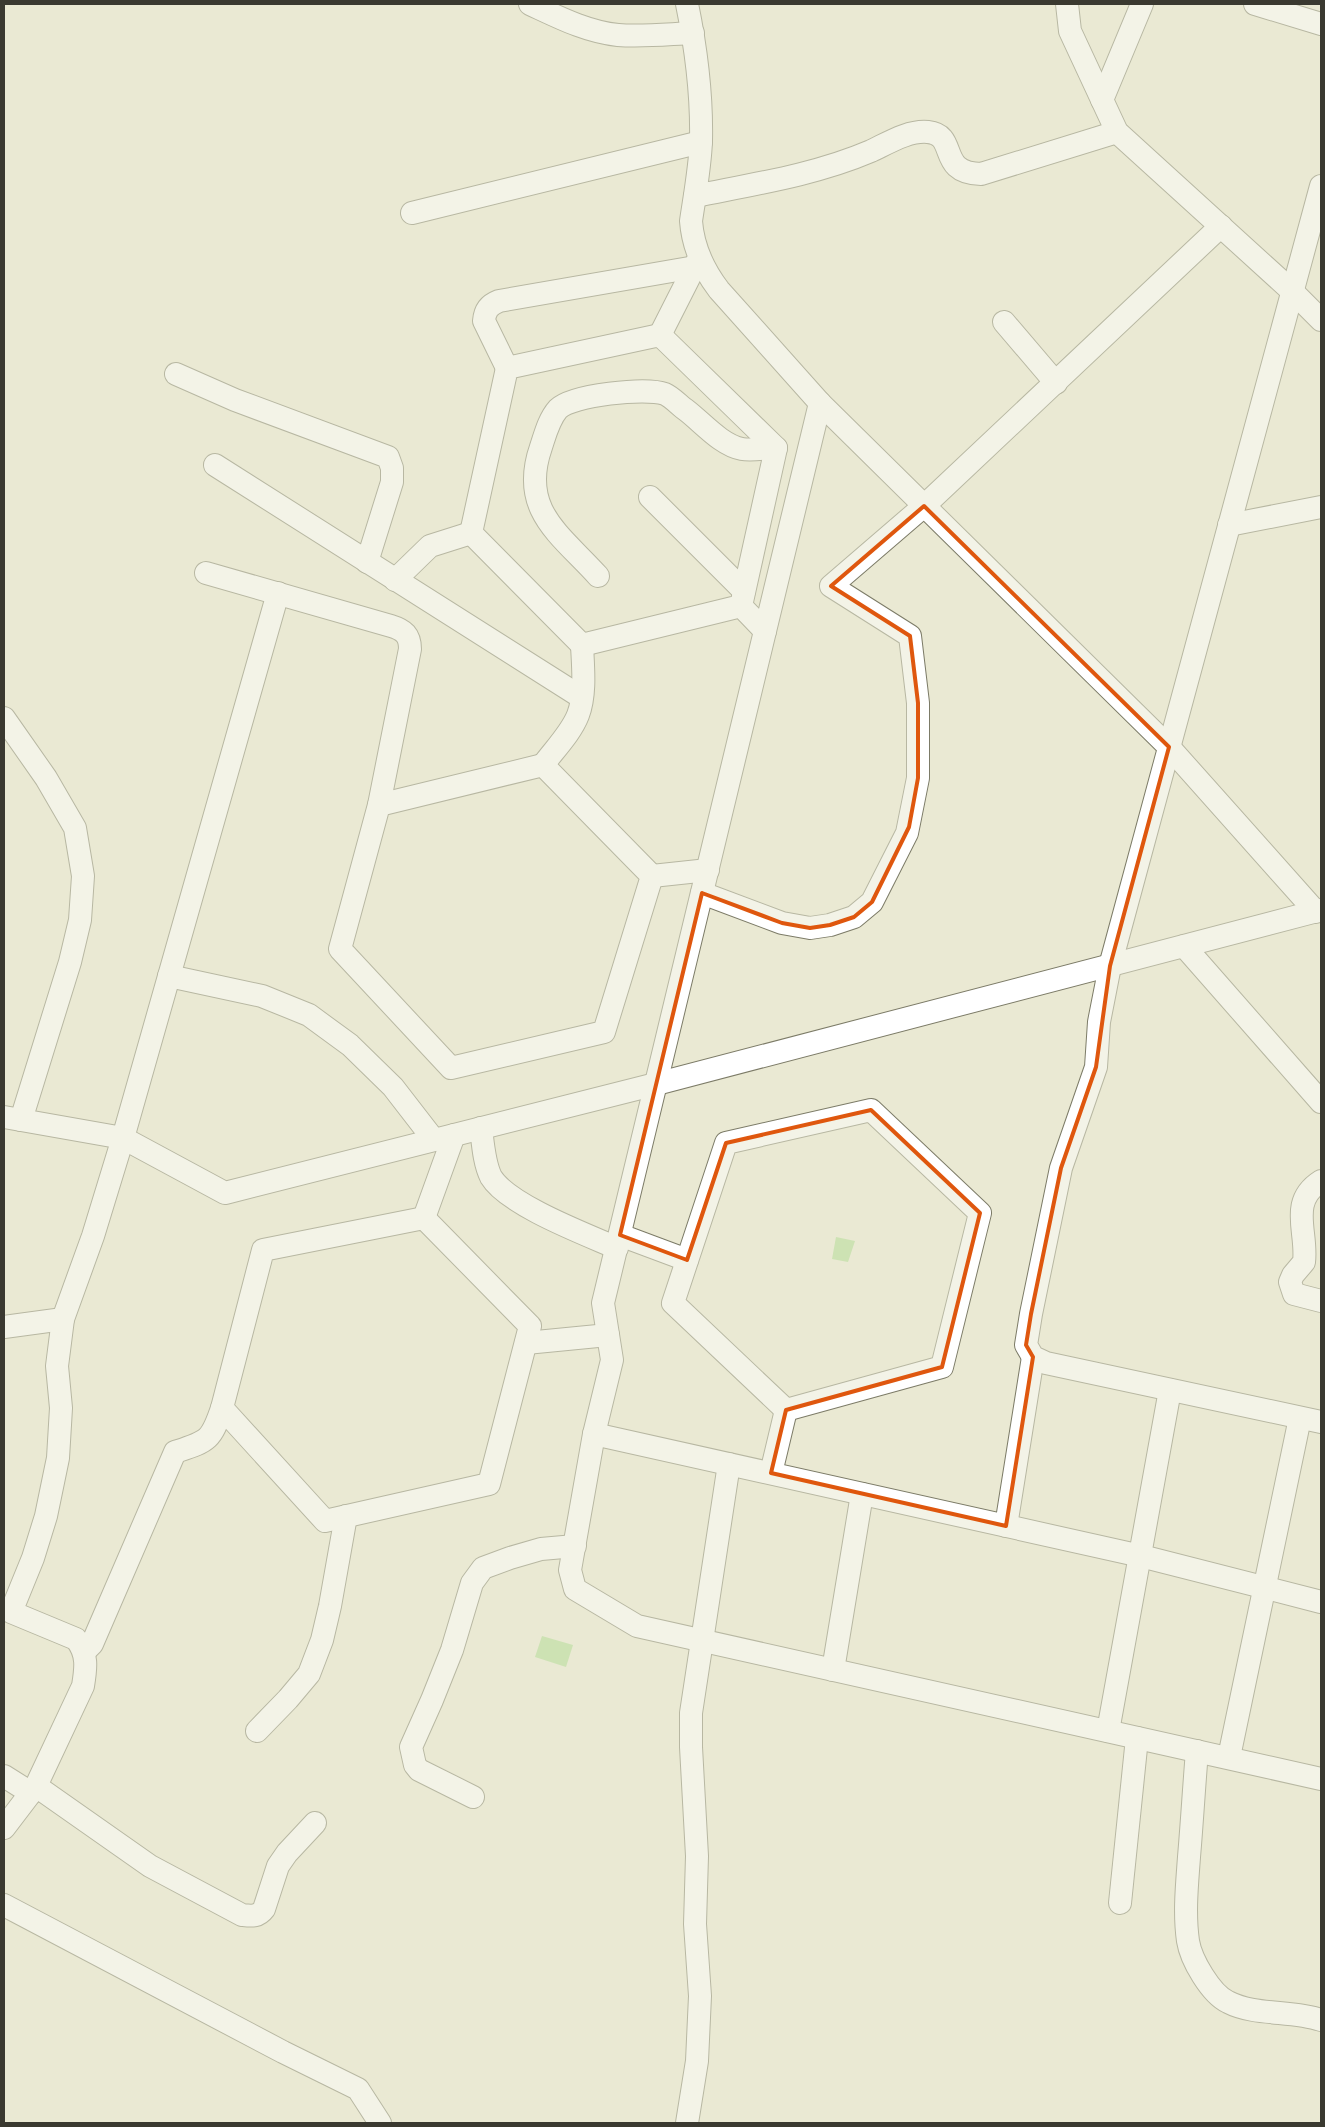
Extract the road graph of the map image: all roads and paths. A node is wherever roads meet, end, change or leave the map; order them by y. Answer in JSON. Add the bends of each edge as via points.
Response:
{"nodes":[{"id":1,"x":530,"y":4,"type":"edge"},
{"id":2,"x":687,"y":4,"type":"edge"},
{"id":3,"x":1067,"y":4,"type":"edge"},
{"id":4,"x":1142,"y":4,"type":"edge"},
{"id":5,"x":1255,"y":4,"type":"edge"},
{"id":6,"x":1321,"y":24,"type":"edge"},
{"id":7,"x":693,"y":33,"type":"junction"},
{"id":8,"x":1102,"y":100,"type":"junction"},
{"id":9,"x":1117,"y":132,"type":"junction"},
{"id":10,"x":701,"y":142,"type":"junction"},
{"id":11,"x":1321,"y":186,"type":"edge"},
{"id":12,"x":695,"y":196,"type":"junction"},
{"id":13,"x":412,"y":213,"type":"dead end"},
{"id":14,"x":1220,"y":226,"type":"junction"},
{"id":15,"x":697,"y":263,"type":"junction"},
{"id":16,"x":1293,"y":292,"type":"junction"},
{"id":17,"x":1321,"y":320,"type":"edge"},
{"id":18,"x":1004,"y":322,"type":"dead end"},
{"id":19,"x":660,"y":336,"type":"junction"},
{"id":20,"x":507,"y":368,"type":"junction"},
{"id":21,"x":176,"y":374,"type":"dead end"},
{"id":22,"x":1056,"y":382,"type":"junction"},
{"id":23,"x":820,"y":404,"type":"junction"},
{"id":24,"x":776,"y":448,"type":"junction"},
{"id":25,"x":215,"y":465,"type":"dead end"},
{"id":26,"x":650,"y":497,"type":"dead end"},
{"id":27,"x":924,"y":506,"type":"junction"},
{"id":28,"x":1321,"y":507,"type":"edge"},
{"id":29,"x":1229,"y":526,"type":"junction"},
{"id":30,"x":471,"y":533,"type":"junction"},
{"id":31,"x":367,"y":562,"type":"junction"},
{"id":32,"x":206,"y":573,"type":"dead end"},
{"id":33,"x":598,"y":576,"type":"dead end"},
{"id":34,"x":395,"y":580,"type":"junction"},
{"id":35,"x":278,"y":593,"type":"junction"},
{"id":36,"x":742,"y":598,"type":"junction"},
{"id":37,"x":765,"y":631,"type":"junction"},
{"id":38,"x":582,"y":645,"type":"junction"},
{"id":39,"x":581,"y":697,"type":"junction"},
{"id":40,"x":4,"y":718,"type":"edge"},
{"id":41,"x":1169,"y":747,"type":"junction"},
{"id":42,"x":542,"y":765,"type":"junction"},
{"id":43,"x":378,"y":805,"type":"junction"},
{"id":44,"x":708,"y":870,"type":"junction"},
{"id":45,"x":652,"y":876,"type":"junction"},
{"id":46,"x":702,"y":893,"type":"junction"},
{"id":47,"x":1319,"y":911,"type":"edge"},
{"id":48,"x":1184,"y":946,"type":"junction"},
{"id":49,"x":1110,"y":966,"type":"junction"},
{"id":50,"x":169,"y":976,"type":"junction"},
{"id":51,"x":656,"y":1084,"type":"junction"},
{"id":52,"x":1321,"y":1102,"type":"edge"},
{"id":53,"x":12,"y":1118,"type":"edge"},
{"id":54,"x":481,"y":1128,"type":"junction"},
{"id":55,"x":123,"y":1138,"type":"junction"},
{"id":56,"x":444,"y":1138,"type":"junction"},
{"id":57,"x":1321,"y":1181,"type":"edge"},
{"id":58,"x":424,"y":1218,"type":"junction"},
{"id":59,"x":618,"y":1242,"type":"junction"},
{"id":60,"x":687,"y":1260,"type":"junction"},
{"id":61,"x":1321,"y":1300,"type":"edge"},
{"id":62,"x":63,"y":1320,"type":"junction"},
{"id":63,"x":4,"y":1327,"type":"edge"},
{"id":64,"x":608,"y":1335,"type":"junction"},
{"id":65,"x":526,"y":1343,"type":"junction"},
{"id":66,"x":1033,"y":1357,"type":"junction"},
{"id":67,"x":1170,"y":1390,"type":"junction"},
{"id":68,"x":222,"y":1408,"type":"junction"},
{"id":69,"x":786,"y":1410,"type":"junction"},
{"id":70,"x":1314,"y":1416,"type":"edge"},
{"id":71,"x":594,"y":1434,"type":"junction"},
{"id":72,"x":729,"y":1464,"type":"junction"},
{"id":73,"x":771,"y":1473,"type":"junction"},
{"id":74,"x":862,"y":1494,"type":"junction"},
{"id":75,"x":346,"y":1516,"type":"junction"},
{"id":76,"x":1006,"y":1526,"type":"junction"},
{"id":77,"x":575,"y":1546,"type":"junction"},
{"id":78,"x":1141,"y":1556,"type":"junction"},
{"id":79,"x":1265,"y":1588,"type":"junction"},
{"id":80,"x":1321,"y":1602,"type":"edge"},
{"id":81,"x":8,"y":1610,"type":"edge"},
{"id":82,"x":701,"y":1640,"type":"junction"},
{"id":83,"x":84,"y":1652,"type":"junction"},
{"id":84,"x":833,"y":1670,"type":"junction"},
{"id":85,"x":257,"y":1731,"type":"dead end"},
{"id":86,"x":1108,"y":1731,"type":"junction"},
{"id":87,"x":1137,"y":1738,"type":"junction"},
{"id":88,"x":1197,"y":1751,"type":"junction"},
{"id":89,"x":1229,"y":1758,"type":"junction"},
{"id":90,"x":4,"y":1776,"type":"edge"},
{"id":91,"x":1321,"y":1779,"type":"edge"},
{"id":92,"x":33,"y":1789,"type":"junction"},
{"id":93,"x":473,"y":1797,"type":"dead end"},
{"id":94,"x":315,"y":1823,"type":"dead end"},
{"id":95,"x":4,"y":1825,"type":"edge"},
{"id":96,"x":1120,"y":1903,"type":"dead end"},
{"id":97,"x":4,"y":1905,"type":"edge"},
{"id":98,"x":1321,"y":2020,"type":"edge"},
{"id":99,"x":380,"y":2123,"type":"edge"},
{"id":100,"x":687,"y":2123,"type":"edge"}],
"edges":[{"from":1,"to":7,"type":"street","via":[[605,33]]},
{"from":2,"to":7,"type":"street"},
{"from":3,"to":8,"type":"street","via":[[1070,30]]},
{"from":4,"to":8,"type":"street"},
{"from":5,"to":6,"type":"street"},
{"from":7,"to":10,"type":"street"},
{"from":8,"to":9,"type":"street"},
{"from":9,"to":12,"type":"street","via":[[981,174],[969,174],[952,163],[943,138],[918,132],[845,162],[777,180]]},
{"from":9,"to":14,"type":"street"},
{"from":10,"to":12,"type":"street"},
{"from":10,"to":13,"type":"street"},
{"from":11,"to":16,"type":"street"},
{"from":12,"to":15,"type":"street","via":[[692,231]]},
{"from":14,"to":16,"type":"street"},
{"from":14,"to":22,"type":"street"},
{"from":15,"to":19,"type":"street"},
{"from":15,"to":20,"type":"street","via":[[499,300],[490,305],[484,321]]},
{"from":15,"to":23,"type":"street"},
{"from":16,"to":17,"type":"street"},
{"from":16,"to":29,"type":"street"},
{"from":18,"to":22,"type":"street"},
{"from":19,"to":20,"type":"street"},
{"from":19,"to":24,"type":"street"},
{"from":20,"to":30,"type":"street"},
{"from":21,"to":31,"type":"street","via":[[235,400],[388,457],[392,482]]},
{"from":22,"to":27,"type":"street"},
{"from":23,"to":27,"type":"street"},
{"from":23,"to":37,"type":"street"},
{"from":24,"to":33,"type":"street","via":[[743,450],[729,446],[665,394],[612,394],[577,399],[559,409],[549,423],[536,463],[535,493],[548,521]]},
{"from":24,"to":36,"type":"street"},
{"from":25,"to":31,"type":"street"},
{"from":26,"to":36,"type":"street"},
{"from":27,"to":41,"type":"street"},
{"from":27,"to":46,"type":"street","via":[[831,586],[910,636],[918,703],[918,778],[906,833],[872,902],[854,916],[810,928],[782,923]]},
{"from":28,"to":29,"type":"street"},
{"from":29,"to":41,"type":"street"},
{"from":30,"to":34,"type":"street","via":[[430,546]]},
{"from":30,"to":38,"type":"street"},
{"from":31,"to":34,"type":"street"},
{"from":32,"to":35,"type":"street"},
{"from":34,"to":39,"type":"street"},
{"from":35,"to":43,"type":"street","via":[[400,629],[410,640]]},
{"from":35,"to":50,"type":"street"},
{"from":36,"to":37,"type":"street"},
{"from":36,"to":38,"type":"street"},
{"from":37,"to":44,"type":"street"},
{"from":38,"to":39,"type":"street"},
{"from":39,"to":42,"type":"street","via":[[578,714]]},
{"from":40,"to":53,"type":"street","via":[[46,778],[74,828],[83,876],[76,937]]},
{"from":41,"to":47,"type":"street"},
{"from":41,"to":49,"type":"street"},
{"from":42,"to":43,"type":"street"},
{"from":42,"to":45,"type":"street"},
{"from":43,"to":45,"type":"street","via":[[340,949],[451,1068],[604,1032]]},
{"from":44,"to":45,"type":"street"},
{"from":44,"to":46,"type":"street"},
{"from":46,"to":51,"type":"street"},
{"from":47,"to":48,"type":"street"},
{"from":48,"to":49,"type":"street"},
{"from":48,"to":52,"type":"street"},
{"from":49,"to":51,"type":"street"},
{"from":49,"to":66,"type":"street","via":[[1099,1022],[1096,1067],[1060,1168],[1030,1314],[1026,1345]]},
{"from":50,"to":55,"type":"street"},
{"from":50,"to":56,"type":"street","via":[[262,996],[309,1015],[350,1045]]},
{"from":51,"to":54,"type":"street"},
{"from":51,"to":59,"type":"street"},
{"from":53,"to":55,"type":"street"},
{"from":54,"to":56,"type":"street"},
{"from":54,"to":59,"type":"street","via":[[491,1176],[504,1192],[529,1207]]},
{"from":55,"to":56,"type":"street","via":[[225,1193]]},
{"from":55,"to":62,"type":"street"},
{"from":56,"to":58,"type":"street"},
{"from":57,"to":61,"type":"street","via":[[1303,1203],[1304,1262],[1290,1282],[1294,1294]]},
{"from":58,"to":65,"type":"street","via":[[530,1326]]},
{"from":58,"to":68,"type":"street","via":[[263,1250]]},
{"from":59,"to":60,"type":"street"},
{"from":59,"to":64,"type":"street","via":[[603,1303]]},
{"from":60,"to":69,"type":"street","via":[[673,1303]]},
{"from":60,"to":69,"type":"street","via":[[726,1143],[871,1110],[980,1213],[942,1367]]},
{"from":62,"to":63,"type":"street"},
{"from":62,"to":81,"type":"street","via":[[57,1366],[61,1408],[58,1458],[33,1558]]},
{"from":64,"to":65,"type":"street"},
{"from":64,"to":71,"type":"street","via":[[612,1360]]},
{"from":65,"to":75,"type":"street","via":[[489,1484]]},
{"from":66,"to":67,"type":"street","via":[[1046,1363]]},
{"from":66,"to":76,"type":"street"},
{"from":67,"to":70,"type":"street"},
{"from":67,"to":78,"type":"street"},
{"from":68,"to":75,"type":"street","via":[[325,1521]]},
{"from":68,"to":83,"type":"street","via":[[214,1432],[199,1444],[175,1452],[92,1644]]},
{"from":69,"to":73,"type":"street"},
{"from":70,"to":79,"type":"street"},
{"from":71,"to":72,"type":"street"},
{"from":71,"to":77,"type":"street"},
{"from":72,"to":73,"type":"street"},
{"from":72,"to":82,"type":"street"},
{"from":73,"to":74,"type":"street"},
{"from":74,"to":76,"type":"street"},
{"from":74,"to":84,"type":"street"},
{"from":75,"to":85,"type":"street","via":[[330,1606],[309,1674]]},
{"from":76,"to":78,"type":"street"},
{"from":77,"to":82,"type":"street","via":[[570,1570],[575,1589],[637,1626]]},
{"from":77,"to":93,"type":"street","via":[[541,1549],[510,1558],[483,1568],[472,1583],[452,1650],[411,1747],[419,1770]]},
{"from":78,"to":79,"type":"street"},
{"from":78,"to":86,"type":"street"},
{"from":79,"to":80,"type":"street"},
{"from":79,"to":89,"type":"street"},
{"from":81,"to":83,"type":"street","via":[[76,1639]]},
{"from":82,"to":84,"type":"street"},
{"from":82,"to":100,"type":"street","via":[[691,1713],[697,1856],[695,1924],[700,1996],[697,2061]]},
{"from":83,"to":92,"type":"street","via":[[86,1670],[83,1686]]},
{"from":84,"to":86,"type":"street"},
{"from":86,"to":87,"type":"street"},
{"from":87,"to":88,"type":"street"},
{"from":87,"to":96,"type":"street"},
{"from":88,"to":89,"type":"street"},
{"from":88,"to":98,"type":"street","via":[[1185,1908],[1188,1943],[1214,1993],[1229,2003]]},
{"from":89,"to":91,"type":"street"},
{"from":90,"to":92,"type":"street"},
{"from":92,"to":94,"type":"street","via":[[150,1866],[242,1915],[260,1914],[264,1909],[278,1866]]},
{"from":92,"to":95,"type":"street"},
{"from":97,"to":99,"type":"street","via":[[358,2089]]}]}
